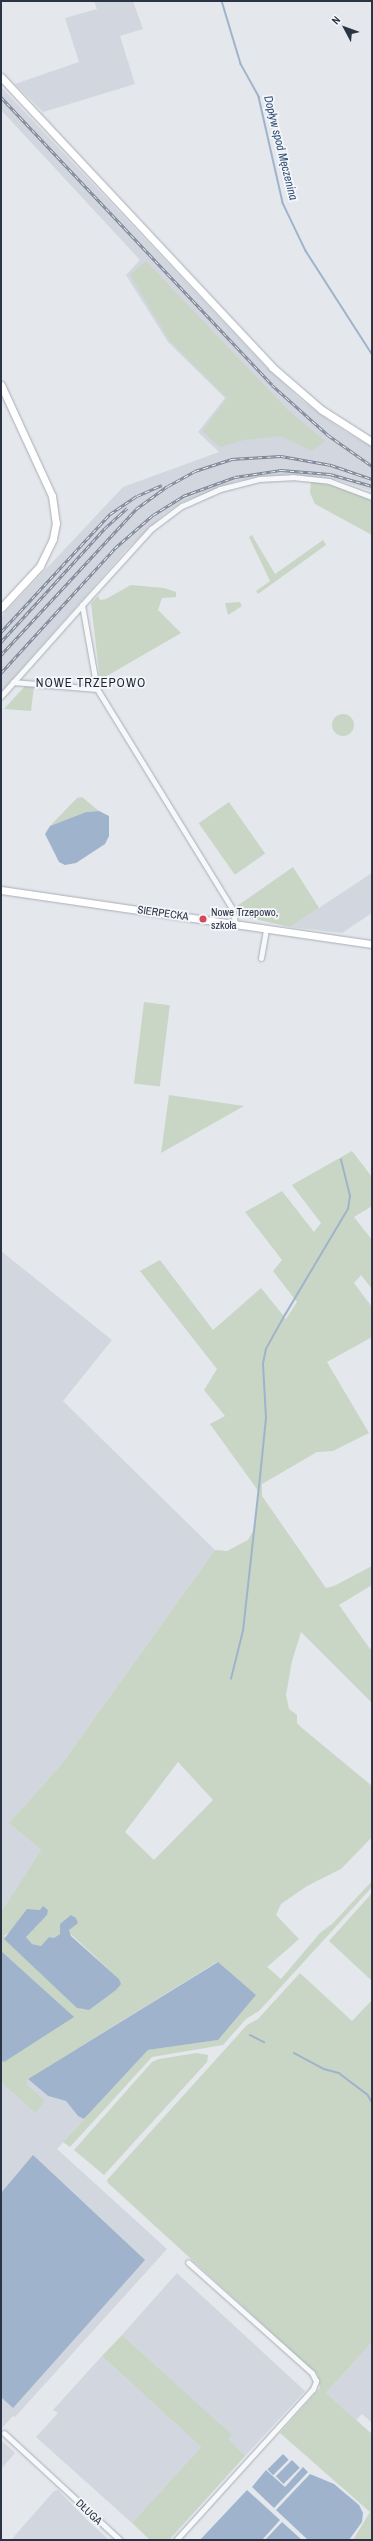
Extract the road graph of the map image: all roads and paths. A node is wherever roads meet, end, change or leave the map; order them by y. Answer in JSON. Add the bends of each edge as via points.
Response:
{"nodes":[{"id":1,"x":1,"y":77,"type":"edge"},
{"id":2,"x":1,"y":385,"type":"edge"},
{"id":3,"x":372,"y":442,"type":"edge"},
{"id":4,"x":372,"y":497,"type":"edge"},
{"id":5,"x":82,"y":605,"type":"junction"},
{"id":6,"x":1,"y":608,"type":"edge"},
{"id":7,"x":13,"y":682,"type":"junction"},
{"id":8,"x":97,"y":689,"type":"junction"},
{"id":9,"x":1,"y":696,"type":"edge"},
{"id":10,"x":1,"y":890,"type":"edge"},
{"id":11,"x":235,"y":924,"type":"junction"},
{"id":12,"x":266,"y":929,"type":"junction"},
{"id":13,"x":372,"y":944,"type":"edge"},
{"id":14,"x":261,"y":958,"type":"dead end"},
{"id":15,"x":188,"y":2262,"type":"dead end"},
{"id":16,"x":4,"y":2433,"type":"dead end"},
{"id":17,"x":120,"y":2540,"type":"edge"},
{"id":18,"x":176,"y":2540,"type":"edge"}],
"edges":[{"from":1,"to":3,"type":"street","via":[[272,367],[322,410]]},
{"from":2,"to":6,"type":"street","via":[[52,496],[56,523],[53,539],[40,566]]},
{"from":4,"to":5,"type":"street","via":[[329,481],[292,477],[259,479],[220,489],[182,506],[151,528]]},
{"from":5,"to":7,"type":"street"},
{"from":5,"to":8,"type":"street"},
{"from":7,"to":8,"type":"street"},
{"from":7,"to":9,"type":"street"},
{"from":8,"to":11,"type":"street","via":[[233,910]]},
{"from":10,"to":11,"type":"street","name":"SIERPECKA"},
{"from":11,"to":12,"type":"street","name":"SIERPECKA"},
{"from":12,"to":13,"type":"street","name":"SIERPECKA"},
{"from":12,"to":14,"type":"street"},
{"from":15,"to":18,"type":"street","via":[[312,2373],[316,2381],[313,2389]]},
{"from":16,"to":17,"type":"street","name":"DŁUGA"}]}
